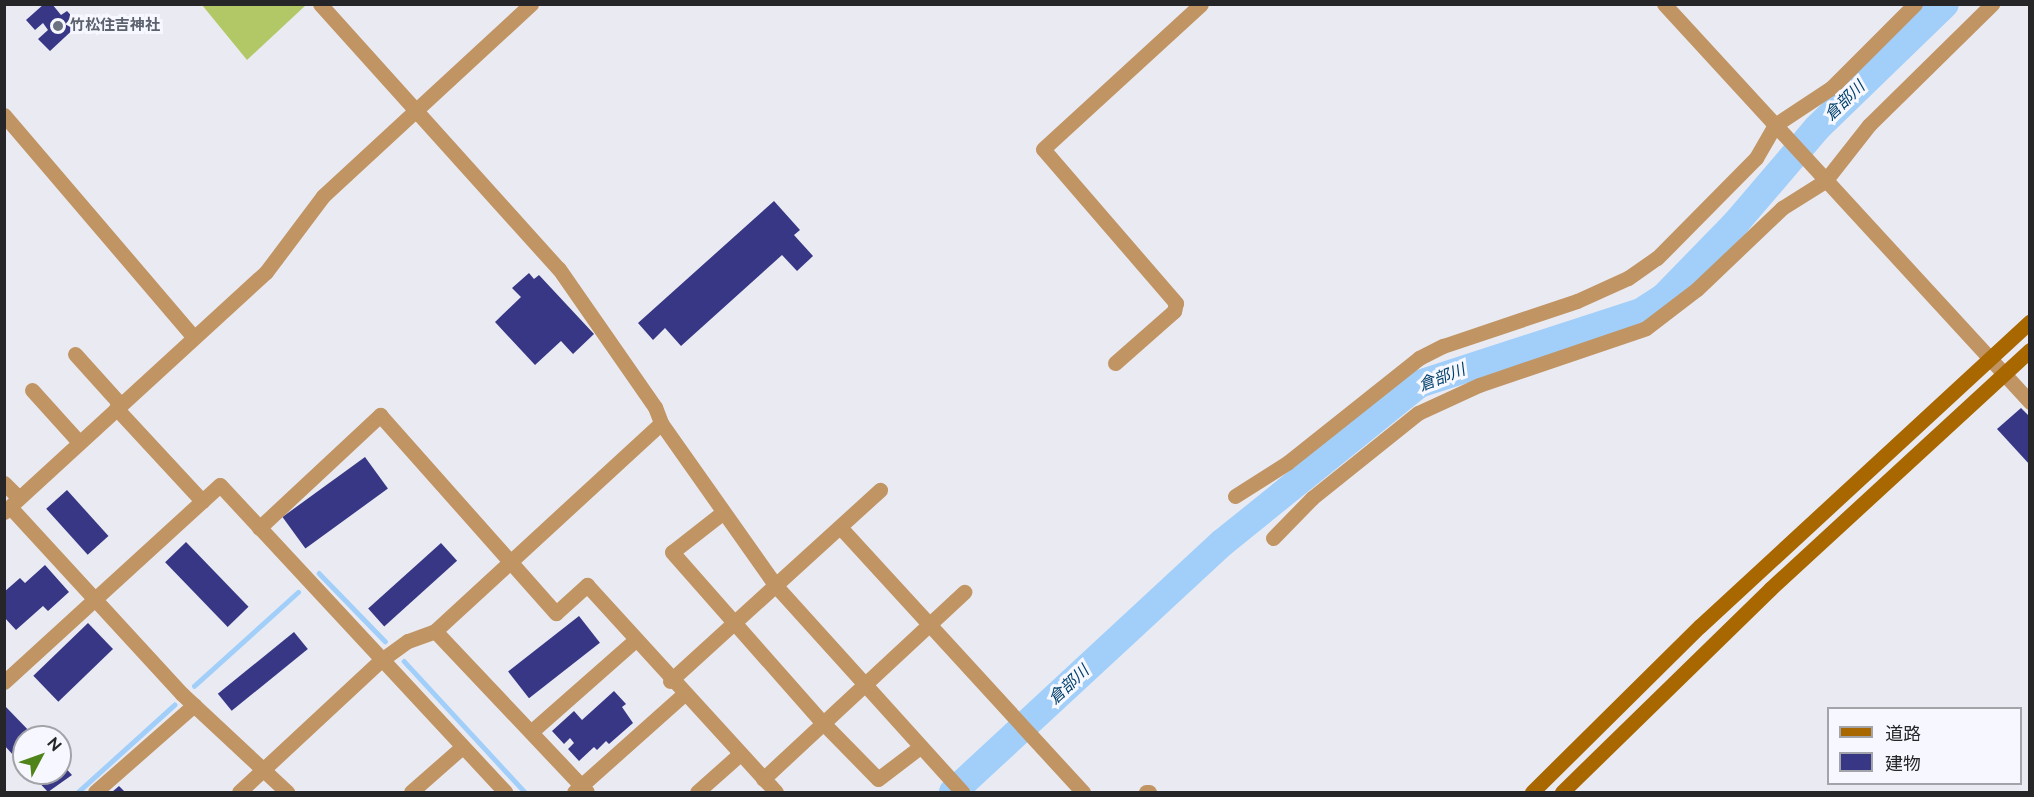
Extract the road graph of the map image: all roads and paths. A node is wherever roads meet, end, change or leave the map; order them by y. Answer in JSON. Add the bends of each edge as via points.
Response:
{"nodes":[{"id":1,"x":320,"y":4,"type":"edge"},
{"id":2,"x":531,"y":4,"type":"edge"},
{"id":3,"x":1201,"y":4,"type":"edge"},
{"id":4,"x":1664,"y":4,"type":"edge"},
{"id":5,"x":1915,"y":4,"type":"edge"},
{"id":6,"x":1992,"y":4,"type":"edge"},
{"id":7,"x":414,"y":109,"type":"junction"},
{"id":8,"x":4,"y":115,"type":"edge"},
{"id":9,"x":1778,"y":127,"type":"junction"},
{"id":10,"x":1825,"y":181,"type":"junction"},
{"id":11,"x":2030,"y":322,"type":"edge"},
{"id":12,"x":194,"y":336,"type":"junction"},
{"id":13,"x":2030,"y":350,"type":"edge"},
{"id":14,"x":75,"y":354,"type":"dead end"},
{"id":15,"x":1988,"y":358,"type":"junction"},
{"id":16,"x":1115,"y":363,"type":"dead end"},
{"id":17,"x":2002,"y":373,"type":"junction"},
{"id":18,"x":32,"y":390,"type":"dead end"},
{"id":19,"x":2030,"y":402,"type":"edge"},
{"id":20,"x":118,"y":406,"type":"junction"},
{"id":21,"x":661,"y":423,"type":"junction"},
{"id":22,"x":79,"y":442,"type":"junction"},
{"id":23,"x":4,"y":483,"type":"edge"},
{"id":24,"x":880,"y":490,"type":"dead end"},
{"id":25,"x":1234,"y":496,"type":"dead end"},
{"id":26,"x":202,"y":501,"type":"junction"},
{"id":27,"x":11,"y":506,"type":"edge"},
{"id":28,"x":723,"y":513,"type":"junction"},
{"id":29,"x":840,"y":527,"type":"junction"},
{"id":30,"x":259,"y":528,"type":"junction"},
{"id":31,"x":1273,"y":538,"type":"dead end"},
{"id":32,"x":512,"y":561,"type":"junction"},
{"id":33,"x":776,"y":586,"type":"junction"},
{"id":34,"x":964,"y":592,"type":"dead end"},
{"id":35,"x":93,"y":599,"type":"junction"},
{"id":36,"x":734,"y":623,"type":"junction"},
{"id":37,"x":930,"y":624,"type":"junction"},
{"id":38,"x":435,"y":631,"type":"junction"},
{"id":39,"x":634,"y":641,"type":"junction"},
{"id":40,"x":380,"y":661,"type":"junction"},
{"id":41,"x":670,"y":681,"type":"junction"},
{"id":42,"x":4,"y":682,"type":"edge"},
{"id":43,"x":863,"y":685,"type":"junction"},
{"id":44,"x":683,"y":695,"type":"junction"},
{"id":45,"x":194,"y":705,"type":"junction"},
{"id":46,"x":822,"y":723,"type":"junction"},
{"id":47,"x":532,"y":731,"type":"junction"},
{"id":48,"x":462,"y":747,"type":"junction"},
{"id":49,"x":920,"y":747,"type":"junction"},
{"id":50,"x":740,"y":754,"type":"junction"},
{"id":51,"x":265,"y":769,"type":"junction"},
{"id":52,"x":763,"y":778,"type":"junction"},
{"id":53,"x":956,"y":787,"type":"edge"},
{"id":54,"x":581,"y":790,"type":"edge"},
{"id":55,"x":95,"y":792,"type":"edge"},
{"id":56,"x":239,"y":792,"type":"edge"},
{"id":57,"x":287,"y":792,"type":"edge"},
{"id":58,"x":411,"y":792,"type":"edge"},
{"id":59,"x":505,"y":792,"type":"edge"},
{"id":60,"x":697,"y":792,"type":"edge"},
{"id":61,"x":776,"y":792,"type":"edge"},
{"id":62,"x":1083,"y":792,"type":"edge"},
{"id":63,"x":1532,"y":792,"type":"edge"},
{"id":64,"x":1562,"y":792,"type":"edge"}],
"edges":[{"from":1,"to":7,"type":"street"},
{"from":2,"to":7,"type":"street"},
{"from":3,"to":16,"type":"street","via":[[1043,149],[1176,303],[1174,311]]},
{"from":4,"to":9,"type":"street"},
{"from":5,"to":9,"type":"street","via":[[1831,88]]},
{"from":6,"to":10,"type":"street","via":[[1869,124]]},
{"from":7,"to":12,"type":"street","via":[[322,196],[266,272]]},
{"from":7,"to":21,"type":"street","via":[[559,268],[655,407]]},
{"from":8,"to":12,"type":"street"},
{"from":9,"to":10,"type":"street"},
{"from":9,"to":25,"type":"street","via":[[1756,158],[1657,258],[1628,278],[1419,358],[1287,463]]},
{"from":10,"to":15,"type":"street"},
{"from":10,"to":31,"type":"street","via":[[1782,208],[1697,289],[1646,328],[1479,385],[1418,413],[1312,498]]},
{"from":11,"to":15,"type":"street"},
{"from":12,"to":20,"type":"street"},
{"from":13,"to":17,"type":"street"},
{"from":14,"to":20,"type":"street"},
{"from":15,"to":17,"type":"street"},
{"from":15,"to":63,"type":"street","via":[[1700,626]]},
{"from":17,"to":19,"type":"street"},
{"from":17,"to":64,"type":"street","via":[[1770,589]]},
{"from":18,"to":22,"type":"street"},
{"from":20,"to":22,"type":"street"},
{"from":20,"to":26,"type":"street"},
{"from":21,"to":28,"type":"street"},
{"from":21,"to":32,"type":"street"},
{"from":22,"to":27,"type":"street"},
{"from":23,"to":27,"type":"street"},
{"from":24,"to":29,"type":"street"},
{"from":26,"to":30,"type":"street","via":[[220,485]]},
{"from":26,"to":35,"type":"street"},
{"from":27,"to":35,"type":"street"},
{"from":28,"to":33,"type":"street"},
{"from":28,"to":36,"type":"street","via":[[672,552]]},
{"from":29,"to":33,"type":"street"},
{"from":29,"to":37,"type":"street"},
{"from":30,"to":32,"type":"street","via":[[380,415]]},
{"from":30,"to":40,"type":"street"},
{"from":32,"to":38,"type":"street"},
{"from":32,"to":39,"type":"street","via":[[556,613],[586,585]]},
{"from":33,"to":36,"type":"street"},
{"from":33,"to":43,"type":"street"},
{"from":34,"to":37,"type":"street"},
{"from":35,"to":42,"type":"street"},
{"from":35,"to":45,"type":"street"},
{"from":36,"to":41,"type":"street"},
{"from":36,"to":46,"type":"street"},
{"from":37,"to":43,"type":"street"},
{"from":37,"to":62,"type":"street"},
{"from":38,"to":40,"type":"street","via":[[408,641]]},
{"from":38,"to":47,"type":"street"},
{"from":39,"to":41,"type":"street"},
{"from":39,"to":47,"type":"street"},
{"from":40,"to":48,"type":"street"},
{"from":40,"to":51,"type":"street"},
{"from":41,"to":44,"type":"street"},
{"from":43,"to":46,"type":"street"},
{"from":43,"to":49,"type":"street"},
{"from":44,"to":50,"type":"street"},
{"from":44,"to":54,"type":"street"},
{"from":45,"to":51,"type":"street"},
{"from":45,"to":55,"type":"street"},
{"from":46,"to":49,"type":"street","via":[[878,779]]},
{"from":46,"to":52,"type":"street"},
{"from":47,"to":54,"type":"street"},
{"from":48,"to":58,"type":"street"},
{"from":48,"to":59,"type":"street"},
{"from":49,"to":53,"type":"street"},
{"from":50,"to":52,"type":"street"},
{"from":50,"to":60,"type":"street"},
{"from":51,"to":56,"type":"street"},
{"from":51,"to":57,"type":"street"},
{"from":52,"to":61,"type":"street"}]}
